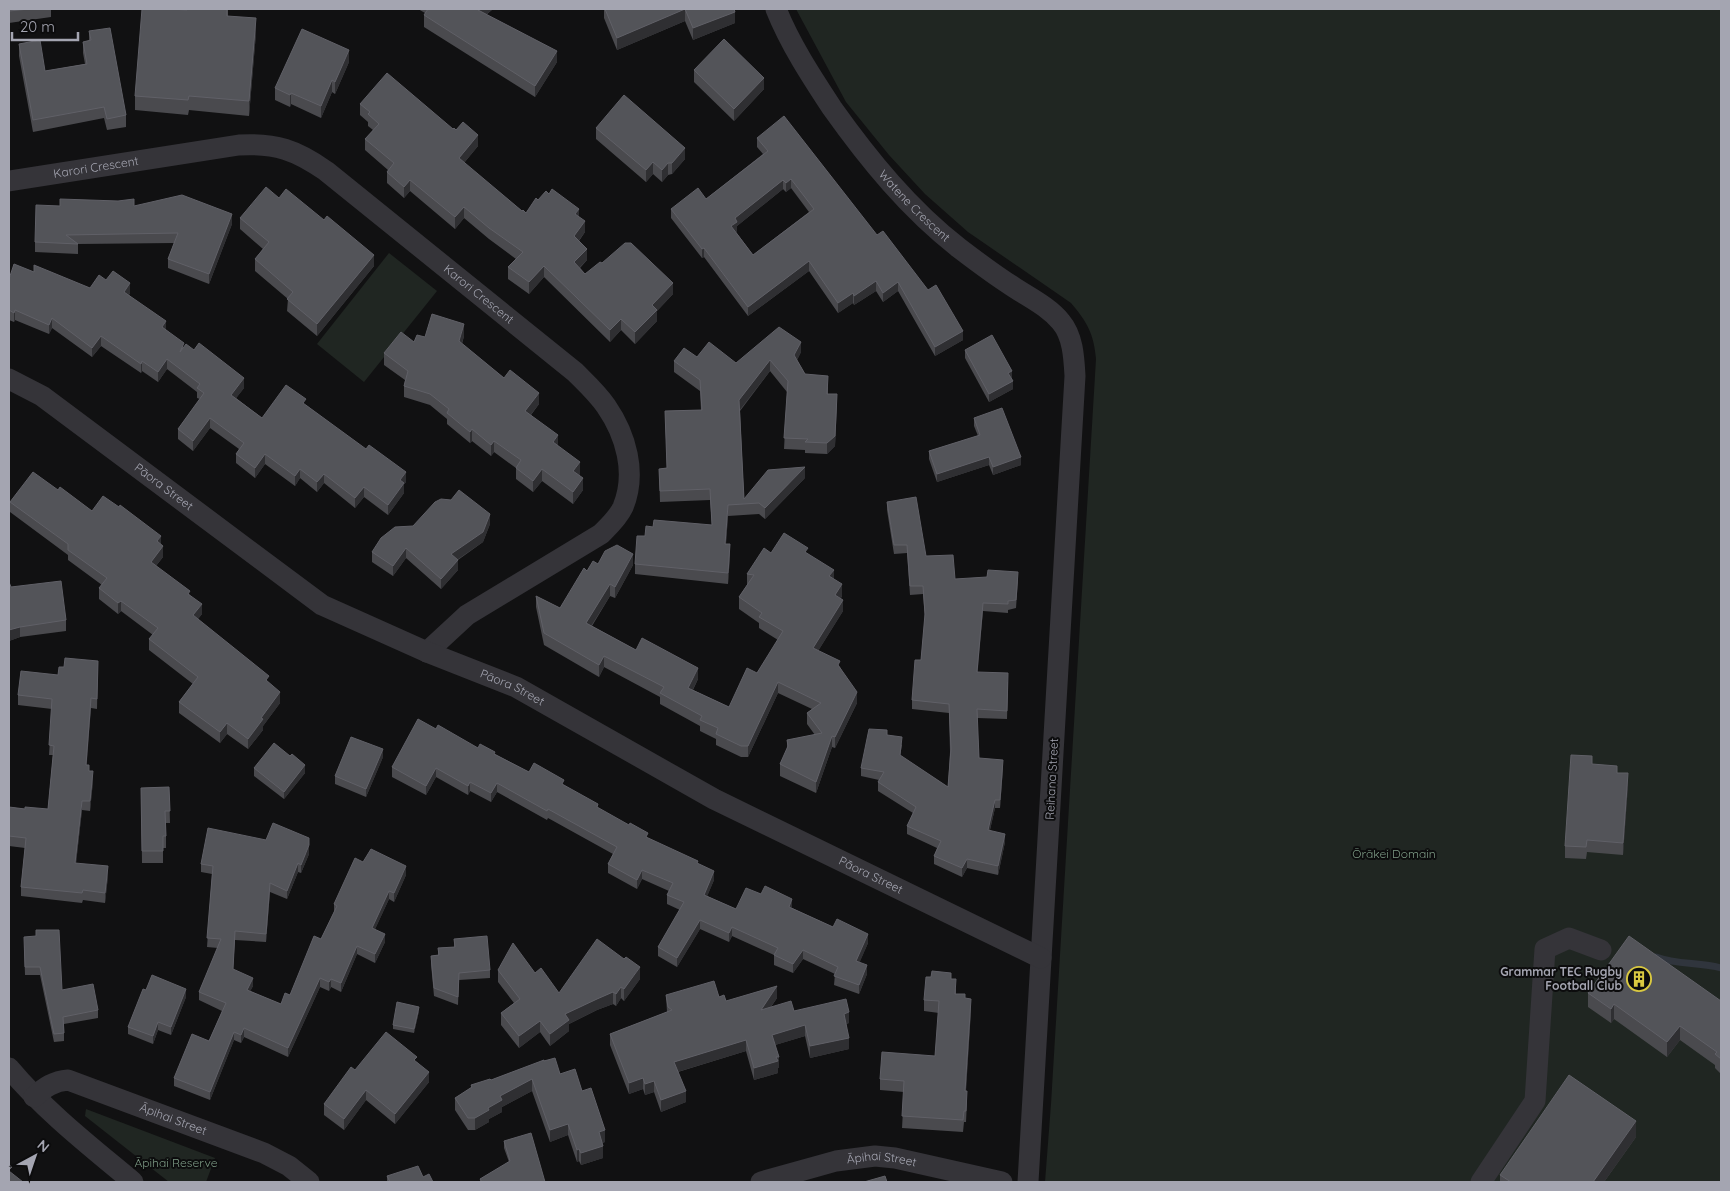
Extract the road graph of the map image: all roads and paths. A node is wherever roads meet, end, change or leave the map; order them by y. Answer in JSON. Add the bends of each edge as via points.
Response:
{"nodes":[{"id":1,"x":776,"y":9,"type":"edge"},
{"id":2,"x":9,"y":181,"type":"edge"},
{"id":3,"x":1075,"y":376,"type":"joint"},
{"id":4,"x":9,"y":379,"type":"edge"},
{"id":5,"x":427,"y":652,"type":"junction"},
{"id":6,"x":1601,"y":950,"type":"dead end"},
{"id":7,"x":1041,"y":958,"type":"junction"},
{"id":8,"x":9,"y":1068,"type":"edge"},
{"id":9,"x":34,"y":1097,"type":"junction"},
{"id":10,"x":133,"y":1182,"type":"edge"},
{"id":11,"x":309,"y":1182,"type":"edge"},
{"id":12,"x":762,"y":1182,"type":"edge"},
{"id":13,"x":1002,"y":1182,"type":"edge"},
{"id":14,"x":1028,"y":1182,"type":"edge"},
{"id":15,"x":1481,"y":1182,"type":"edge"}],
"edges":[{"from":1,"to":3,"type":"street","name":"Watene Crescent","via":[[811,77],[896,190],[936,230],[1061,322],[1069,336]]},
{"from":2,"to":5,"type":"street","name":"Karori Crescent","via":[[239,145],[256,144],[291,150],[326,171],[592,389],[616,423],[629,461],[630,478],[622,509],[601,534],[467,615]]},
{"from":3,"to":7,"type":"street","name":"Reihana Street"},
{"from":4,"to":5,"type":"street","name":"Pāora Street","via":[[42,396],[322,605]]},
{"from":5,"to":7,"type":"street","name":"Pāora Street","via":[[516,687],[714,799]]},
{"from":6,"to":15,"type":"street","via":[[1569,938],[1545,949],[1535,1101]]},
{"from":7,"to":14,"type":"street","name":"Reihana Street"},
{"from":8,"to":9,"type":"street"},
{"from":9,"to":10,"type":"street"},
{"from":9,"to":11,"type":"street","name":"Āpihai Street","via":[[51,1084],[68,1080],[264,1153],[289,1166]]},
{"from":12,"to":13,"type":"street","name":"Āpihai Street","via":[[836,1160],[875,1156]]}]}
